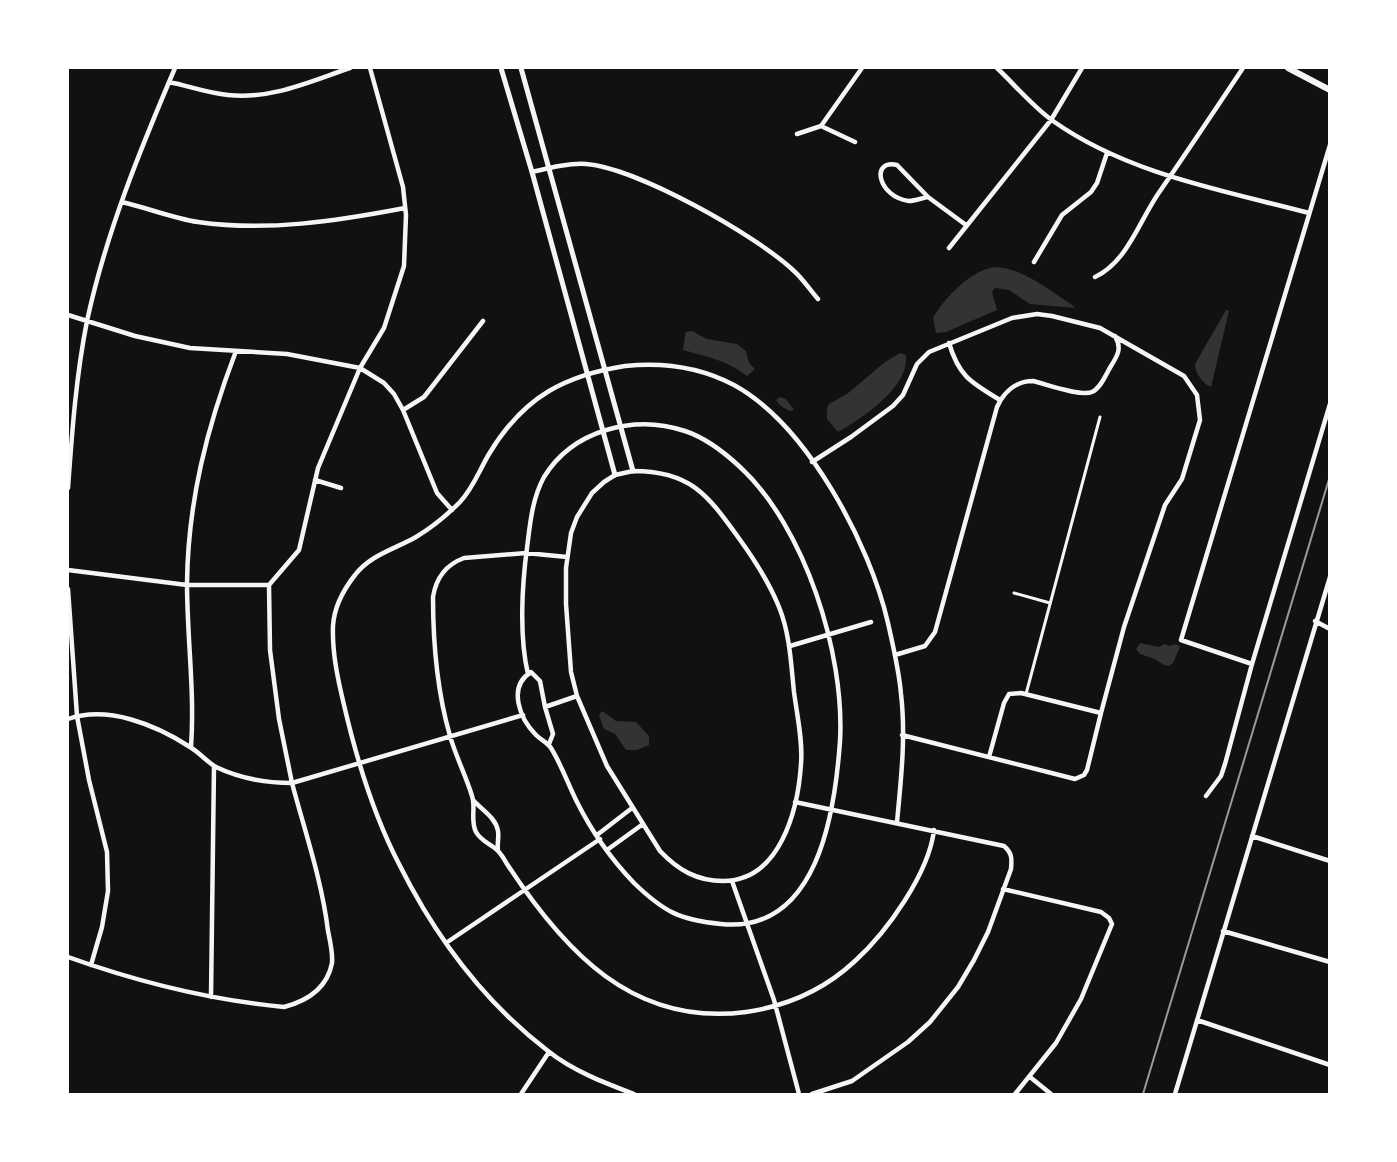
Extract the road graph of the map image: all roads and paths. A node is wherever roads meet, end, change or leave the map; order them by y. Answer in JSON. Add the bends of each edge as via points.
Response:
{"nodes":[{"id":1,"x":175,"y":68,"type":"edge"},
{"id":2,"x":350,"y":68,"type":"edge"},
{"id":3,"x":370,"y":68,"type":"edge"},
{"id":4,"x":501,"y":68,"type":"edge"},
{"id":5,"x":521,"y":68,"type":"edge"},
{"id":6,"x":862,"y":68,"type":"edge"},
{"id":7,"x":997,"y":68,"type":"edge"},
{"id":8,"x":1081,"y":68,"type":"edge"},
{"id":9,"x":1243,"y":68,"type":"edge"},
{"id":10,"x":1288,"y":68,"type":"edge"},
{"id":11,"x":169,"y":82,"type":"junction"},
{"id":12,"x":1329,"y":90,"type":"edge"},
{"id":13,"x":1051,"y":120,"type":"junction"},
{"id":14,"x":821,"y":126,"type":"junction"},
{"id":15,"x":797,"y":134,"type":"dead end"},
{"id":16,"x":855,"y":142,"type":"dead end"},
{"id":17,"x":1329,"y":145,"type":"edge"},
{"id":18,"x":1107,"y":153,"type":"junction"},
{"id":19,"x":548,"y":168,"type":"junction"},
{"id":20,"x":532,"y":172,"type":"junction"},
{"id":21,"x":1172,"y":176,"type":"junction"},
{"id":22,"x":928,"y":197,"type":"junction"},
{"id":23,"x":122,"y":202,"type":"junction"},
{"id":24,"x":405,"y":208,"type":"junction"},
{"id":25,"x":1309,"y":213,"type":"junction"},
{"id":26,"x":966,"y":225,"type":"junction"},
{"id":27,"x":949,"y":248,"type":"dead end"},
{"id":28,"x":1034,"y":262,"type":"dead end"},
{"id":29,"x":1095,"y":277,"type":"dead end"},
{"id":30,"x":818,"y":299,"type":"dead end"},
{"id":31,"x":68,"y":315,"type":"edge"},
{"id":32,"x":87,"y":321,"type":"junction"},
{"id":33,"x":483,"y":321,"type":"dead end"},
{"id":34,"x":1113,"y":334,"type":"junction"},
{"id":35,"x":949,"y":344,"type":"junction"},
{"id":36,"x":236,"y":351,"type":"junction"},
{"id":37,"x":360,"y":368,"type":"junction"},
{"id":38,"x":605,"y":369,"type":"junction"},
{"id":39,"x":587,"y":374,"type":"junction"},
{"id":40,"x":1000,"y":400,"type":"junction"},
{"id":41,"x":1329,"y":404,"type":"edge"},
{"id":42,"x":403,"y":410,"type":"junction"},
{"id":43,"x":1100,"y":417,"type":"dead end"},
{"id":44,"x":621,"y":427,"type":"junction"},
{"id":45,"x":603,"y":430,"type":"junction"},
{"id":46,"x":812,"y":462,"type":"junction"},
{"id":47,"x":633,"y":471,"type":"junction"},
{"id":48,"x":615,"y":475,"type":"junction"},
{"id":49,"x":315,"y":480,"type":"junction"},
{"id":50,"x":68,"y":488,"type":"edge"},
{"id":51,"x":341,"y":488,"type":"dead end"},
{"id":52,"x":452,"y":510,"type":"junction"},
{"id":53,"x":526,"y":553,"type":"junction"},
{"id":54,"x":567,"y":556,"type":"junction"},
{"id":55,"x":68,"y":570,"type":"edge"},
{"id":56,"x":1329,"y":577,"type":"edge"},
{"id":57,"x":187,"y":585,"type":"junction"},
{"id":58,"x":269,"y":585,"type":"junction"},
{"id":59,"x":68,"y":589,"type":"edge"},
{"id":60,"x":1014,"y":593,"type":"dead end"},
{"id":61,"x":1050,"y":603,"type":"junction"},
{"id":62,"x":1315,"y":621,"type":"junction"},
{"id":63,"x":871,"y":622,"type":"dead end"},
{"id":64,"x":1329,"y":629,"type":"edge"},
{"id":65,"x":827,"y":635,"type":"junction"},
{"id":66,"x":789,"y":646,"type":"junction"},
{"id":67,"x":895,"y":656,"type":"junction"},
{"id":68,"x":1252,"y":664,"type":"junction"},
{"id":69,"x":528,"y":674,"type":"junction"},
{"id":70,"x":1026,"y":694,"type":"junction"},
{"id":71,"x":577,"y":696,"type":"junction"},
{"id":72,"x":545,"y":707,"type":"junction"},
{"id":73,"x":1101,"y":713,"type":"junction"},
{"id":74,"x":77,"y":716,"type":"junction"},
{"id":75,"x":523,"y":716,"type":"junction"},
{"id":76,"x":68,"y":719,"type":"edge"},
{"id":77,"x":902,"y":735,"type":"junction"},
{"id":78,"x":450,"y":737,"type":"junction"},
{"id":79,"x":549,"y":744,"type":"junction"},
{"id":80,"x":191,"y":747,"type":"junction"},
{"id":81,"x":990,"y":757,"type":"junction"},
{"id":82,"x":357,"y":764,"type":"junction"},
{"id":83,"x":214,"y":766,"type":"junction"},
{"id":84,"x":292,"y":783,"type":"junction"},
{"id":85,"x":1206,"y":796,"type":"dead end"},
{"id":86,"x":474,"y":801,"type":"junction"},
{"id":87,"x":795,"y":802,"type":"junction"},
{"id":88,"x":632,"y":808,"type":"junction"},
{"id":89,"x":832,"y":809,"type":"junction"},
{"id":90,"x":897,"y":822,"type":"junction"},
{"id":91,"x":643,"y":824,"type":"junction"},
{"id":92,"x":934,"y":830,"type":"junction"},
{"id":93,"x":1252,"y":836,"type":"junction"},
{"id":94,"x":598,"y":837,"type":"junction"},
{"id":95,"x":607,"y":849,"type":"junction"},
{"id":96,"x":498,"y":851,"type":"junction"},
{"id":97,"x":1329,"y":861,"type":"edge"},
{"id":98,"x":732,"y":881,"type":"junction"},
{"id":99,"x":1003,"y":889,"type":"junction"},
{"id":100,"x":524,"y":890,"type":"junction"},
{"id":101,"x":748,"y":924,"type":"junction"},
{"id":102,"x":1223,"y":931,"type":"junction"},
{"id":103,"x":447,"y":943,"type":"junction"},
{"id":104,"x":68,"y":957,"type":"edge"},
{"id":105,"x":1329,"y":962,"type":"edge"},
{"id":106,"x":91,"y":965,"type":"junction"},
{"id":107,"x":211,"y":997,"type":"junction"},
{"id":108,"x":776,"y":1006,"type":"junction"},
{"id":109,"x":1197,"y":1020,"type":"junction"},
{"id":110,"x":549,"y":1052,"type":"junction"},
{"id":111,"x":1329,"y":1065,"type":"edge"},
{"id":112,"x":1030,"y":1077,"type":"junction"},
{"id":113,"x":521,"y":1095,"type":"edge"},
{"id":114,"x":634,"y":1095,"type":"edge"},
{"id":115,"x":799,"y":1095,"type":"edge"},
{"id":116,"x":812,"y":1095,"type":"edge"},
{"id":117,"x":1015,"y":1095,"type":"edge"},
{"id":118,"x":1051,"y":1095,"type":"edge"},
{"id":119,"x":1175,"y":1095,"type":"edge"}],
"edges":[{"from":1,"to":11,"type":"street"},
{"from":2,"to":11,"type":"street","via":[[286,90],[258,95],[230,95]]},
{"from":3,"to":24,"type":"street","via":[[403,187]]},
{"from":4,"to":20,"type":"street"},
{"from":5,"to":19,"type":"street"},
{"from":6,"to":14,"type":"street"},
{"from":7,"to":13,"type":"street"},
{"from":8,"to":13,"type":"street"},
{"from":9,"to":21,"type":"street"},
{"from":10,"to":12,"type":"main road"},
{"from":11,"to":23,"type":"street"},
{"from":13,"to":18,"type":"street"},
{"from":13,"to":26,"type":"street"},
{"from":14,"to":15,"type":"street"},
{"from":14,"to":16,"type":"street"},
{"from":17,"to":25,"type":"street"},
{"from":18,"to":21,"type":"street"},
{"from":18,"to":28,"type":"street","via":[[1091,192],[1062,215]]},
{"from":19,"to":20,"type":"street"},
{"from":19,"to":30,"type":"street","via":[[592,165],[652,185],[761,247],[795,272]]},
{"from":19,"to":38,"type":"street"},
{"from":20,"to":39,"type":"street"},
{"from":21,"to":25,"type":"street"},
{"from":21,"to":29,"type":"street","via":[[1120,257]]},
{"from":22,"to":22,"type":"street","via":[[897,165],[887,166],[880,174],[883,186],[901,198],[909,201]]},
{"from":22,"to":26,"type":"street"},
{"from":23,"to":24,"type":"street","via":[[167,216],[228,225],[326,221]]},
{"from":23,"to":32,"type":"street"},
{"from":24,"to":37,"type":"street","via":[[404,266],[384,328]]},
{"from":25,"to":68,"type":"street","via":[[1181,640]]},
{"from":26,"to":27,"type":"street"},
{"from":31,"to":32,"type":"street"},
{"from":32,"to":36,"type":"street","via":[[190,348]]},
{"from":32,"to":50,"type":"street","via":[[76,389]]},
{"from":33,"to":42,"type":"street","via":[[424,397]]},
{"from":34,"to":35,"type":"street","via":[[1100,327],[1038,315],[997,323]]},
{"from":34,"to":40,"type":"street","via":[[1119,354],[1091,392],[1026,381]]},
{"from":34,"to":73,"type":"street","via":[[1184,376],[1197,395],[1200,420],[1182,479],[1165,505],[1124,627]]},
{"from":35,"to":40,"type":"street","via":[[963,375]]},
{"from":35,"to":46,"type":"street","via":[[922,358],[893,406]]},
{"from":36,"to":37,"type":"street","via":[[287,354]]},
{"from":36,"to":57,"type":"street","via":[[216,403],[200,466],[192,507]]},
{"from":37,"to":42,"type":"street","via":[[384,383]]},
{"from":37,"to":49,"type":"street"},
{"from":38,"to":39,"type":"street"},
{"from":38,"to":44,"type":"street"},
{"from":38,"to":46,"type":"street","via":[[666,364],[715,376],[758,401],[784,425]]},
{"from":39,"to":45,"type":"street"},
{"from":39,"to":52,"type":"street","via":[[552,390],[514,420],[488,456],[468,494]]},
{"from":40,"to":67,"type":"street","via":[[935,632],[925,646]]},
{"from":41,"to":68,"type":"street"},
{"from":42,"to":52,"type":"street","via":[[437,493]]},
{"from":43,"to":61,"type":"street"},
{"from":44,"to":45,"type":"street"},
{"from":44,"to":47,"type":"street"},
{"from":44,"to":65,"type":"street","via":[[657,426],[684,431],[714,446],[742,468],[772,504],[802,555]]},
{"from":45,"to":48,"type":"street"},
{"from":45,"to":53,"type":"street","via":[[563,454],[543,478],[532,508]]},
{"from":46,"to":67,"type":"street","via":[[860,542],[887,618]]},
{"from":47,"to":48,"type":"street"},
{"from":47,"to":66,"type":"street","via":[[671,475],[704,494],[717,507],[754,558],[780,608]]},
{"from":48,"to":54,"type":"street","via":[[592,493],[577,517]]},
{"from":49,"to":51,"type":"street"},
{"from":49,"to":58,"type":"street","via":[[299,550]]},
{"from":52,"to":82,"type":"street","via":[[417,536],[366,564],[341,597],[333,622],[334,655]]},
{"from":53,"to":54,"type":"street"},
{"from":53,"to":69,"type":"street","via":[[522,597]]},
{"from":53,"to":78,"type":"street","via":[[464,558],[443,572],[435,585],[433,629],[437,672]]},
{"from":54,"to":71,"type":"street","via":[[566,604],[571,672]]},
{"from":55,"to":57,"type":"street"},
{"from":56,"to":62,"type":"street"},
{"from":57,"to":58,"type":"street"},
{"from":57,"to":80,"type":"street","via":[[194,714]]},
{"from":58,"to":84,"type":"street","via":[[270,650]]},
{"from":59,"to":74,"type":"street"},
{"from":60,"to":61,"type":"street"},
{"from":61,"to":70,"type":"street"},
{"from":62,"to":64,"type":"street"},
{"from":62,"to":93,"type":"street"},
{"from":63,"to":65,"type":"street"},
{"from":65,"to":66,"type":"street"},
{"from":65,"to":89,"type":"street","via":[[837,676],[840,735]]},
{"from":66,"to":87,"type":"street","via":[[801,762]]},
{"from":67,"to":77,"type":"street","via":[[902,697]]},
{"from":68,"to":85,"type":"street","via":[[1221,776]]},
{"from":69,"to":72,"type":"street","via":[[531,672],[540,681]]},
{"from":69,"to":75,"type":"street","via":[[517,691]]},
{"from":70,"to":73,"type":"street"},
{"from":70,"to":81,"type":"street","via":[[1014,693],[1005,698]]},
{"from":71,"to":72,"type":"street"},
{"from":71,"to":88,"type":"street","via":[[607,766]]},
{"from":72,"to":79,"type":"street","via":[[553,734]]},
{"from":73,"to":81,"type":"street","via":[[1087,770],[1080,778]]},
{"from":74,"to":76,"type":"street"},
{"from":74,"to":80,"type":"street","via":[[130,719]]},
{"from":74,"to":106,"type":"street","via":[[107,852],[108,891]]},
{"from":75,"to":78,"type":"street"},
{"from":75,"to":79,"type":"street","via":[[536,736]]},
{"from":77,"to":81,"type":"street"},
{"from":77,"to":90,"type":"street","via":[[903,770]]},
{"from":78,"to":82,"type":"street"},
{"from":78,"to":86,"type":"street"},
{"from":79,"to":94,"type":"street"},
{"from":80,"to":83,"type":"street"},
{"from":82,"to":84,"type":"street"},
{"from":82,"to":103,"type":"street","via":[[393,854]]},
{"from":83,"to":84,"type":"street","via":[[266,783]]},
{"from":83,"to":107,"type":"street"},
{"from":84,"to":107,"type":"street","via":[[325,905],[332,963],[315,994],[299,1003],[284,1007]]},
{"from":86,"to":96,"type":"street","via":[[496,826]]},
{"from":86,"to":96,"type":"street","via":[[472,816],[477,833]]},
{"from":87,"to":89,"type":"street"},
{"from":87,"to":98,"type":"street","via":[[781,843],[771,859],[759,870]]},
{"from":88,"to":91,"type":"street"},
{"from":88,"to":94,"type":"street"},
{"from":89,"to":90,"type":"street"},
{"from":89,"to":101,"type":"street","via":[[816,862],[795,897],[774,915]]},
{"from":90,"to":92,"type":"street"},
{"from":91,"to":95,"type":"street"},
{"from":91,"to":98,"type":"street","via":[[669,860],[687,873]]},
{"from":92,"to":99,"type":"street","via":[[1004,846],[1010,851],[1011,869]]},
{"from":92,"to":108,"type":"street","via":[[918,876],[877,939],[841,974],[799,999]]},
{"from":93,"to":97,"type":"street"},
{"from":93,"to":102,"type":"street"},
{"from":94,"to":95,"type":"street"},
{"from":94,"to":100,"type":"street"},
{"from":95,"to":101,"type":"street","via":[[632,880],[671,913],[694,922]]},
{"from":96,"to":100,"type":"street"},
{"from":98,"to":101,"type":"street"},
{"from":99,"to":112,"type":"street","via":[[1101,912],[1112,924],[1074,1012]]},
{"from":99,"to":116,"type":"street","via":[[974,960],[930,1022],[852,1081]]},
{"from":100,"to":103,"type":"street"},
{"from":100,"to":108,"type":"street","via":[[568,943],[622,988],[651,1002],[682,1012],[709,1014]]},
{"from":101,"to":108,"type":"street"},
{"from":102,"to":105,"type":"street"},
{"from":102,"to":109,"type":"street"},
{"from":103,"to":110,"type":"street","via":[[468,974]]},
{"from":104,"to":106,"type":"street"},
{"from":106,"to":107,"type":"street"},
{"from":108,"to":115,"type":"street"},
{"from":109,"to":111,"type":"street"},
{"from":109,"to":119,"type":"street"},
{"from":110,"to":113,"type":"street"},
{"from":110,"to":114,"type":"street","via":[[587,1075]]},
{"from":112,"to":117,"type":"street"},
{"from":112,"to":118,"type":"street"}]}
